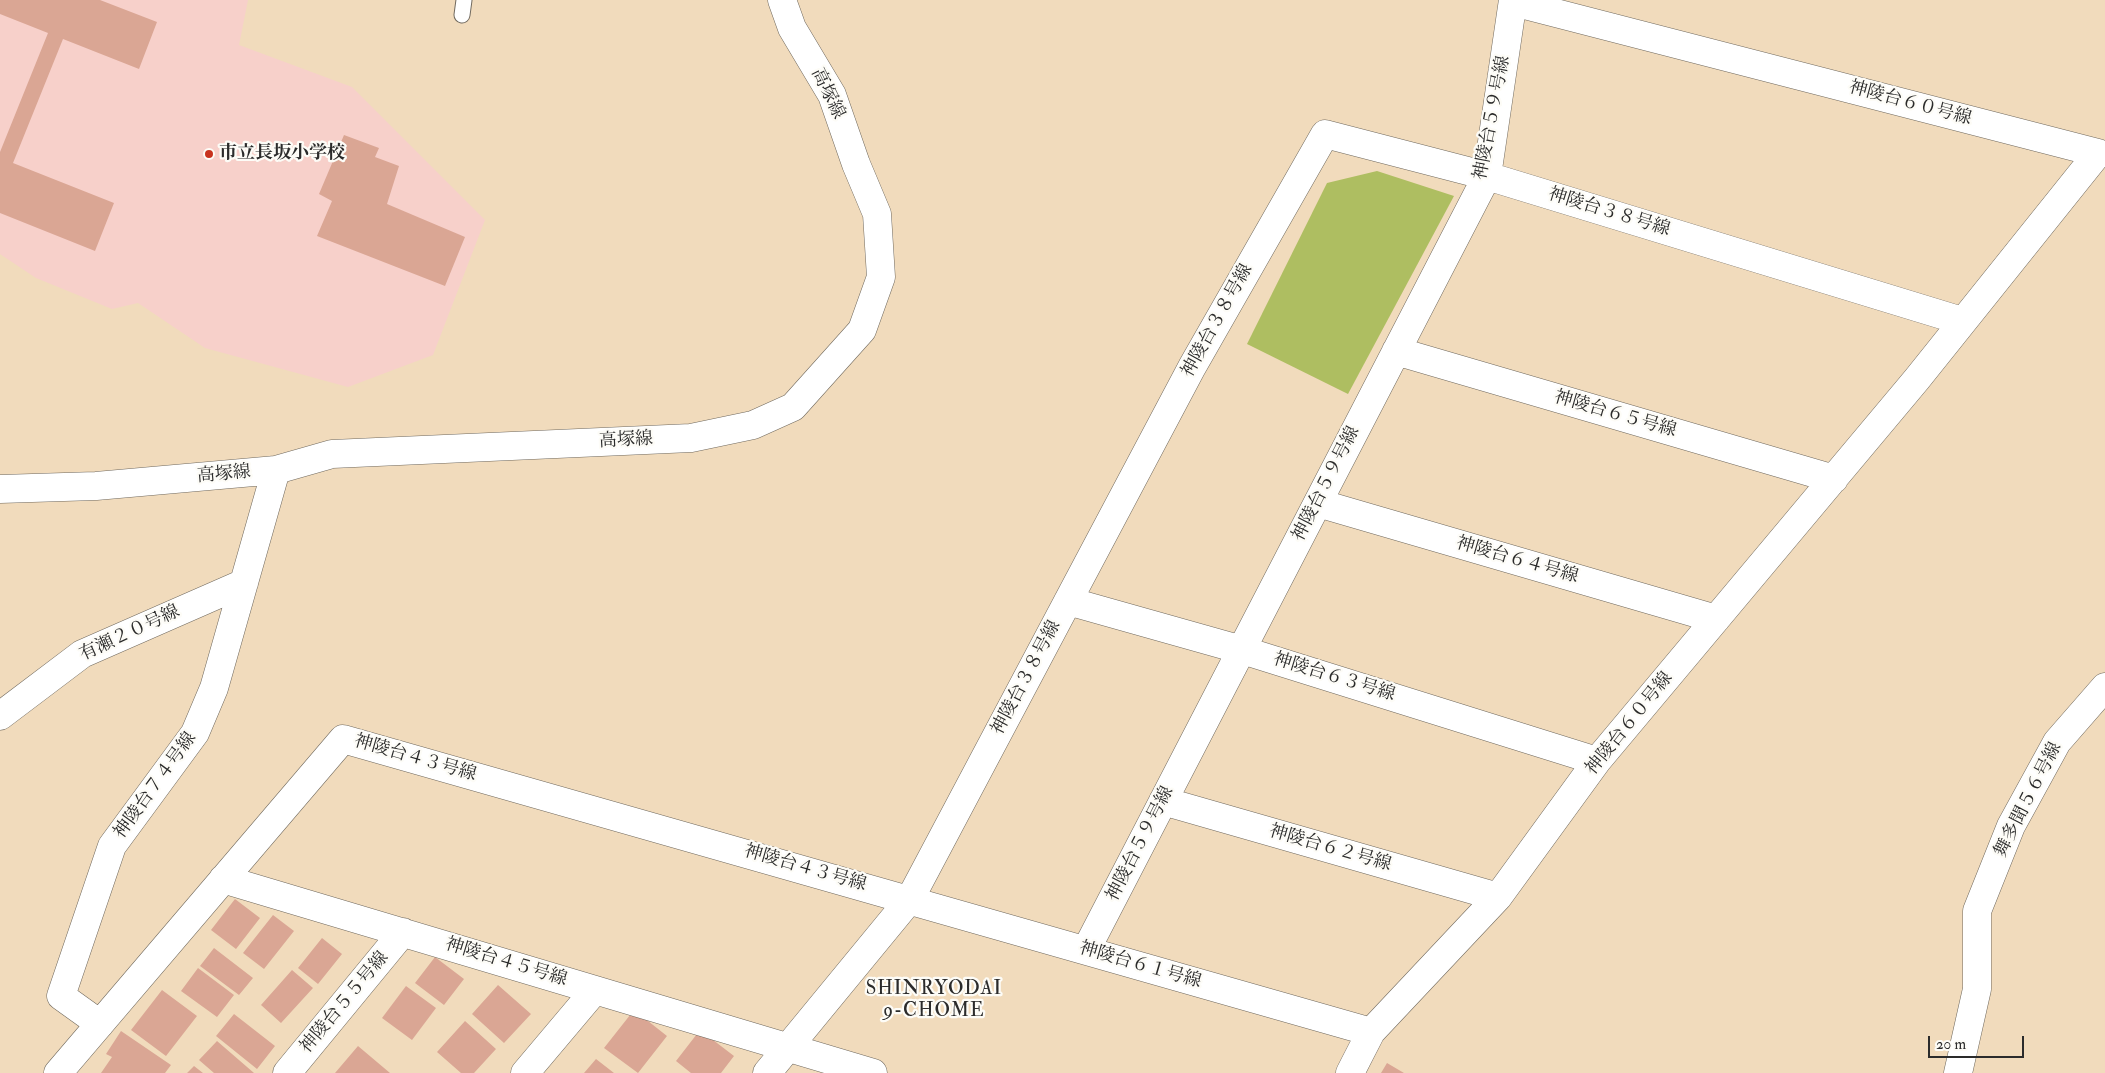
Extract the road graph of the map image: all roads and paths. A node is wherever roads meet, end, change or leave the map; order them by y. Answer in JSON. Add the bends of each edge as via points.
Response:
{"nodes":[{"id":1,"x":782,"y":0,"type":"edge"},
{"id":2,"x":1513,"y":1,"type":"edge"},
{"id":3,"x":1486,"y":176,"type":"junction"},
{"id":4,"x":1962,"y":321,"type":"junction"},
{"id":5,"x":1396,"y":351,"type":"junction"},
{"id":6,"x":276,"y":470,"type":"junction"},
{"id":7,"x":1834,"y":479,"type":"junction"},
{"id":8,"x":0,"y":489,"type":"edge"},
{"id":9,"x":1318,"y":503,"type":"junction"},
{"id":10,"x":244,"y":583,"type":"junction"},
{"id":11,"x":1068,"y":601,"type":"junction"},
{"id":12,"x":1716,"y":619,"type":"junction"},
{"id":13,"x":1242,"y":650,"type":"junction"},
{"id":14,"x":2105,"y":687,"type":"edge"},
{"id":15,"x":0,"y":716,"type":"edge"},
{"id":16,"x":1597,"y":761,"type":"junction"},
{"id":17,"x":1164,"y":801,"type":"junction"},
{"id":18,"x":223,"y":879,"type":"junction"},
{"id":19,"x":1498,"y":897,"type":"junction"},
{"id":20,"x":910,"y":899,"type":"junction"},
{"id":21,"x":403,"y":932,"type":"junction"},
{"id":22,"x":1086,"y":950,"type":"junction"},
{"id":23,"x":595,"y":990,"type":"junction"},
{"id":24,"x":100,"y":1024,"type":"junction"},
{"id":25,"x":1371,"y":1032,"type":"junction"},
{"id":26,"x":788,"y":1048,"type":"junction"},
{"id":27,"x":58,"y":1073,"type":"edge"},
{"id":28,"x":287,"y":1073,"type":"edge"},
{"id":29,"x":525,"y":1073,"type":"edge"},
{"id":30,"x":767,"y":1073,"type":"edge"},
{"id":31,"x":873,"y":1073,"type":"edge"},
{"id":32,"x":1350,"y":1073,"type":"edge"},
{"id":33,"x":1958,"y":1073,"type":"edge"}],
"edges":[{"from":1,"to":6,"type":"street","name":"高塚線","via":[[792,28],[832,95],[877,214],[881,277],[862,330],[793,406],[753,425],[691,438],[332,454]]},
{"from":2,"to":3,"type":"street","name":"神陵台５９号線"},
{"from":2,"to":4,"type":"street","name":"神陵台６０号線","via":[[2098,153]]},
{"from":3,"to":4,"type":"street","name":"神陵台３８号線"},
{"from":3,"to":5,"type":"street","name":"神陵台５９号線"},
{"from":3,"to":11,"type":"street","name":"神陵台３８号線","via":[[1325,134],[1192,367]]},
{"from":4,"to":7,"type":"street","name":"神陵台６０号線"},
{"from":5,"to":7,"type":"street","name":"神陵台６５号線"},
{"from":5,"to":9,"type":"street","name":"神陵台５９号線"},
{"from":6,"to":8,"type":"street","name":"高塚線","via":[[96,486]]},
{"from":6,"to":10,"type":"street","name":"神陵台７４号線"},
{"from":7,"to":12,"type":"street","name":"神陵台６０号線"},
{"from":9,"to":12,"type":"street","name":"神陵台６４号線"},
{"from":9,"to":13,"type":"street","name":"神陵台５９号線"},
{"from":10,"to":15,"type":"street","name":"有瀬２０号線","via":[[82,654]]},
{"from":10,"to":24,"type":"street","name":"神陵台７４号線","via":[[214,688],[195,733],[112,846],[61,996]]},
{"from":11,"to":13,"type":"street","name":"神陵台６３号線"},
{"from":11,"to":20,"type":"street","name":"神陵台３８号線"},
{"from":12,"to":16,"type":"street","name":"神陵台６０号線"},
{"from":13,"to":16,"type":"street","name":"神陵台６３号線"},
{"from":13,"to":17,"type":"street","name":"神陵台５９号線"},
{"from":14,"to":33,"type":"street","name":"舞多聞５６号線","via":[[2057,742],[2011,826],[1977,911],[1977,988]]},
{"from":16,"to":19,"type":"street","name":"神陵台６０号線"},
{"from":17,"to":19,"type":"street","name":"神陵台６２号線"},
{"from":17,"to":22,"type":"street","name":"神陵台５９号線"},
{"from":18,"to":20,"type":"street","name":"神陵台４３号線","via":[[343,739]]},
{"from":18,"to":21,"type":"street","name":"神陵台４５号線"},
{"from":18,"to":24,"type":"street","name":"神陵台４３号線"},
{"from":19,"to":25,"type":"street","name":"神陵台６０号線"},
{"from":20,"to":22,"type":"street","name":"神陵台６１号線"},
{"from":20,"to":26,"type":"street","name":"神陵台３８号線"},
{"from":21,"to":23,"type":"street","name":"神陵台４５号線"},
{"from":21,"to":28,"type":"street","name":"神陵台５５号線"},
{"from":22,"to":25,"type":"street","name":"神陵台６１号線"},
{"from":23,"to":26,"type":"street","name":"神陵台４５号線"},
{"from":23,"to":29,"type":"street"},
{"from":24,"to":27,"type":"street","name":"神陵台４３号線"},
{"from":25,"to":32,"type":"street","name":"神陵台６０号線"},
{"from":26,"to":30,"type":"street","name":"神陵台３８号線"},
{"from":26,"to":31,"type":"street","name":"神陵台４５号線"}]}
